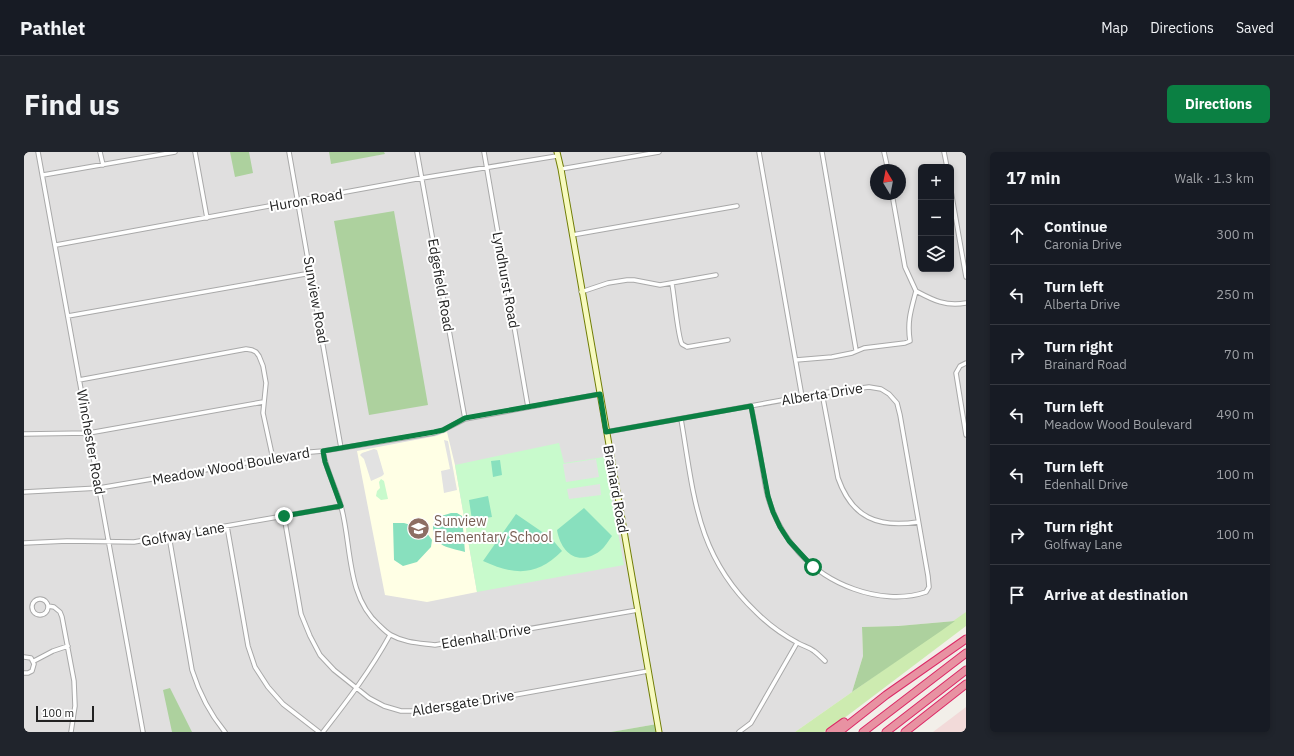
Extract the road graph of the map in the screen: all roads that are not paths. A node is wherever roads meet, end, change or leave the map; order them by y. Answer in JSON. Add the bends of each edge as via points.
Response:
{"nodes":[{"id":1,"x":38,"y":152,"type":"edge"},
{"id":2,"x":100,"y":152,"type":"edge"},
{"id":3,"x":175,"y":152,"type":"edge"},
{"id":4,"x":195,"y":152,"type":"edge"},
{"id":5,"x":289,"y":152,"type":"edge"},
{"id":6,"x":417,"y":152,"type":"edge"},
{"id":7,"x":484,"y":152,"type":"edge"},
{"id":8,"x":659,"y":152,"type":"edge"},
{"id":9,"x":759,"y":152,"type":"edge"},
{"id":10,"x":822,"y":152,"type":"edge"},
{"id":11,"x":884,"y":152,"type":"edge"},
{"id":12,"x":944,"y":152,"type":"edge"},
{"id":13,"x":163,"y":153,"type":"edge"},
{"id":14,"x":557,"y":154,"type":"edge"},
{"id":15,"x":887,"y":164,"type":"edge"},
{"id":16,"x":946,"y":164,"type":"edge"},
{"id":17,"x":103,"y":165,"type":"junction"},
{"id":18,"x":487,"y":168,"type":"junction"},
{"id":19,"x":561,"y":169,"type":"junction"},
{"id":20,"x":43,"y":176,"type":"junction"},
{"id":21,"x":422,"y":178,"type":"junction"},
{"id":22,"x":893,"y":200,"type":"edge"},
{"id":23,"x":953,"y":200,"type":"edge"},
{"id":24,"x":298,"y":202,"type":"junction"},
{"id":25,"x":737,"y":206,"type":"dead end"},
{"id":26,"x":207,"y":218,"type":"junction"},
{"id":27,"x":572,"y":235,"type":"junction"},
{"id":28,"x":56,"y":245,"type":"junction"},
{"id":29,"x":964,"y":250,"type":"edge"},
{"id":30,"x":311,"y":273,"type":"junction"},
{"id":31,"x":716,"y":275,"type":"dead end"},
{"id":32,"x":966,"y":276,"type":"edge"},
{"id":33,"x":672,"y":284,"type":"junction"},
{"id":34,"x":916,"y":291,"type":"junction"},
{"id":35,"x":581,"y":292,"type":"junction"},
{"id":36,"x":966,"y":303,"type":"edge"},
{"id":37,"x":68,"y":316,"type":"junction"},
{"id":38,"x":728,"y":340,"type":"dead end"},
{"id":39,"x":856,"y":350,"type":"junction"},
{"id":40,"x":796,"y":360,"type":"junction"},
{"id":41,"x":966,"y":363,"type":"edge"},
{"id":42,"x":79,"y":380,"type":"junction"},
{"id":43,"x":822,"y":393,"type":"junction"},
{"id":44,"x":600,"y":394,"type":"junction"},
{"id":45,"x":802,"y":397,"type":"junction"},
{"id":46,"x":263,"y":402,"type":"junction"},
{"id":47,"x":751,"y":406,"type":"junction"},
{"id":48,"x":528,"y":407,"type":"junction"},
{"id":49,"x":465,"y":418,"type":"junction"},
{"id":50,"x":681,"y":419,"type":"junction"},
{"id":51,"x":24,"y":428,"type":"edge"},
{"id":52,"x":606,"y":432,"type":"junction"},
{"id":53,"x":89,"y":433,"type":"junction"},
{"id":54,"x":24,"y":434,"type":"edge"},
{"id":55,"x":966,"y":435,"type":"edge"},
{"id":56,"x":342,"y":448,"type":"junction"},
{"id":57,"x":323,"y":451,"type":"junction"},
{"id":58,"x":273,"y":459,"type":"junction"},
{"id":59,"x":99,"y":488,"type":"junction"},
{"id":60,"x":24,"y":492,"type":"edge"},
{"id":61,"x":341,"y":506,"type":"junction"},
{"id":62,"x":284,"y":516,"type":"junction"},
{"id":63,"x":918,"y":522,"type":"junction"},
{"id":64,"x":227,"y":526,"type":"junction"},
{"id":65,"x":169,"y":536,"type":"junction"},
{"id":66,"x":109,"y":542,"type":"junction"},
{"id":67,"x":24,"y":543,"type":"edge"},
{"id":68,"x":48,"y":606,"type":"junction"},
{"id":69,"x":638,"y":610,"type":"junction"},
{"id":70,"x":390,"y":635,"type":"junction"},
{"id":71,"x":966,"y":638,"type":"edge"},
{"id":72,"x":797,"y":643,"type":"junction"},
{"id":73,"x":68,"y":646,"type":"junction"},
{"id":74,"x":966,"y":649,"type":"edge"},
{"id":75,"x":966,"y":652,"type":"edge"},
{"id":76,"x":24,"y":657,"type":"edge"},
{"id":77,"x":825,"y":661,"type":"dead end"},
{"id":78,"x":34,"y":662,"type":"junction"},
{"id":79,"x":966,"y":670,"type":"edge"},
{"id":80,"x":648,"y":671,"type":"junction"},
{"id":81,"x":24,"y":673,"type":"edge"},
{"id":82,"x":966,"y":674,"type":"edge"},
{"id":83,"x":966,"y":684,"type":"edge"},
{"id":84,"x":357,"y":688,"type":"junction"},
{"id":85,"x":886,"y":695,"type":"junction"},
{"id":86,"x":906,"y":698,"type":"junction"},
{"id":87,"x":71,"y":732,"type":"edge"},
{"id":88,"x":143,"y":732,"type":"edge"},
{"id":89,"x":225,"y":732,"type":"edge"},
{"id":90,"x":319,"y":732,"type":"edge"},
{"id":91,"x":323,"y":732,"type":"edge"},
{"id":92,"x":659,"y":732,"type":"edge"},
{"id":93,"x":739,"y":732,"type":"edge"},
{"id":94,"x":830,"y":732,"type":"edge"},
{"id":95,"x":839,"y":732,"type":"edge"},
{"id":96,"x":863,"y":732,"type":"edge"},
{"id":97,"x":887,"y":732,"type":"edge"},
{"id":98,"x":905,"y":732,"type":"edge"}],
"edges":[{"from":1,"to":20,"type":"street","name":"Winchester Road"},
{"from":2,"to":17,"type":"street"},
{"from":3,"to":13,"type":"street"},
{"from":4,"to":26,"type":"street"},
{"from":5,"to":24,"type":"street","name":"Sunview Road"},
{"from":6,"to":21,"type":"street","name":"Edgefield Road"},
{"from":7,"to":18,"type":"street","name":"Lyndhurst Road"},
{"from":8,"to":19,"type":"street"},
{"from":9,"to":40,"type":"street"},
{"from":10,"to":39,"type":"street"},
{"from":11,"to":15,"type":"street"},
{"from":12,"to":16,"type":"street"},
{"from":13,"to":17,"type":"street"},
{"from":14,"to":18,"type":"street","name":"Huron Road"},
{"from":14,"to":19,"type":"main road","name":"Brainard Road"},
{"from":17,"to":20,"type":"street"},
{"from":18,"to":21,"type":"street","name":"Huron Road"},
{"from":18,"to":48,"type":"street","name":"Lyndhurst Road"},
{"from":19,"to":27,"type":"main road","name":"Brainard Road"},
{"from":20,"to":28,"type":"street","name":"Winchester Road"},
{"from":21,"to":24,"type":"street","name":"Huron Road"},
{"from":21,"to":49,"type":"street","name":"Edgefield Road"},
{"from":22,"to":34,"type":"street","via":[[905,267]]},
{"from":23,"to":29,"type":"street"},
{"from":24,"to":26,"type":"street","name":"Huron Road"},
{"from":24,"to":30,"type":"street","name":"Sunview Road"},
{"from":25,"to":27,"type":"street"},
{"from":26,"to":28,"type":"street","name":"Huron Road"},
{"from":27,"to":35,"type":"main road","name":"Brainard Road"},
{"from":28,"to":37,"type":"street","name":"Winchester Road"},
{"from":29,"to":32,"type":"street"},
{"from":30,"to":37,"type":"street"},
{"from":30,"to":56,"type":"street","name":"Sunview Road"},
{"from":31,"to":33,"type":"street"},
{"from":33,"to":35,"type":"street","via":[[660,285],[627,280]]},
{"from":33,"to":38,"type":"street","via":[[678,335],[682,344],[687,347]]},
{"from":34,"to":36,"type":"street","via":[[942,303]]},
{"from":34,"to":39,"type":"street","via":[[908,327],[910,341]]},
{"from":35,"to":44,"type":"main road","name":"Brainard Road"},
{"from":37,"to":42,"type":"street","name":"Winchester Road"},
{"from":39,"to":40,"type":"street","via":[[832,357]]},
{"from":40,"to":45,"type":"street"},
{"from":41,"to":55,"type":"street","via":[[960,366],[956,373]]},
{"from":42,"to":46,"type":"street","via":[[246,349],[256,352],[263,366],[266,384]]},
{"from":42,"to":53,"type":"street","name":"Winchester Road"},
{"from":43,"to":45,"type":"street","name":"Alberta Drive"},
{"from":43,"to":63,"type":"street","via":[[842,491],[862,514],[875,521],[903,524]]},
{"from":43,"to":63,"type":"street","name":"Alberta Drive","via":[[869,387],[881,389],[897,403]]},
{"from":44,"to":48,"type":"street","name":"Meadow Wood Boulevard"},
{"from":44,"to":52,"type":"main road","name":"Brainard Road"},
{"from":45,"to":47,"type":"street","name":"Alberta Drive"},
{"from":46,"to":53,"type":"street"},
{"from":46,"to":58,"type":"street","via":[[263,414]]},
{"from":47,"to":50,"type":"street","name":"Alberta Drive"},
{"from":47,"to":63,"type":"street","name":"Alberta Drive","via":[[768,496],[780,527],[813,567],[847,587],[865,593],[905,597],[926,592],[929,586],[928,576]]},
{"from":48,"to":49,"type":"street","name":"Meadow Wood Boulevard"},
{"from":49,"to":56,"type":"street","name":"Meadow Wood Boulevard","via":[[443,430]]},
{"from":50,"to":52,"type":"street","name":"Alberta Drive"},
{"from":50,"to":72,"type":"street","via":[[696,509],[717,563],[757,613]]},
{"from":51,"to":54,"type":"street"},
{"from":52,"to":69,"type":"main road","name":"Brainard Road"},
{"from":53,"to":54,"type":"street"},
{"from":53,"to":59,"type":"street","name":"Winchester Road"},
{"from":56,"to":57,"type":"street","name":"Meadow Wood Boulevard"},
{"from":57,"to":58,"type":"street","name":"Meadow Wood Boulevard"},
{"from":57,"to":61,"type":"street","name":"Edenhall Drive"},
{"from":58,"to":59,"type":"street","name":"Meadow Wood Boulevard"},
{"from":59,"to":60,"type":"street","name":"Meadow Wood Boulevard"},
{"from":59,"to":66,"type":"street","name":"Winchester Road"},
{"from":61,"to":62,"type":"street","name":"Golfway Lane"},
{"from":61,"to":70,"type":"street","name":"Edenhall Drive","via":[[362,605],[375,622]]},
{"from":62,"to":64,"type":"street","name":"Golfway Lane"},
{"from":62,"to":84,"type":"street","name":"Aldersgate Drive","via":[[301,614],[310,636],[320,655]]},
{"from":64,"to":65,"type":"street","name":"Golfway Lane"},
{"from":64,"to":90,"type":"street","via":[[248,646],[255,667],[283,704]]},
{"from":65,"to":66,"type":"street","name":"Golfway Lane","via":[[134,542]]},
{"from":65,"to":89,"type":"street","via":[[192,670],[210,710]]},
{"from":66,"to":67,"type":"street","name":"Golfway Lane"},
{"from":66,"to":88,"type":"street","name":"Winchester Road"},
{"from":68,"to":68,"type":"street","via":[[39,599],[33,602],[32,610],[35,614],[41,615],[47,612]]},
{"from":68,"to":73,"type":"street","via":[[60,612]]},
{"from":69,"to":70,"type":"street","name":"Edenhall Drive","via":[[435,645],[409,642]]},
{"from":69,"to":80,"type":"main road","name":"Brainard Road"},
{"from":70,"to":84,"type":"street"},
{"from":71,"to":85,"type":"highway"},
{"from":72,"to":77,"type":"street","via":[[814,650]]},
{"from":72,"to":93,"type":"street","via":[[751,723]]},
{"from":73,"to":78,"type":"street"},
{"from":73,"to":87,"type":"street","via":[[75,692]]},
{"from":74,"to":86,"type":"highway"},
{"from":75,"to":86,"type":"highway"},
{"from":76,"to":78,"type":"street"},
{"from":78,"to":81,"type":"street","via":[[33,670]]},
{"from":79,"to":97,"type":"highway"},
{"from":80,"to":84,"type":"street","name":"Aldersgate Drive","via":[[425,711],[401,711],[384,706]]},
{"from":80,"to":92,"type":"main road","name":"Brainard Road"},
{"from":82,"to":97,"type":"highway"},
{"from":83,"to":98,"type":"highway"},
{"from":84,"to":91,"type":"street"},
{"from":85,"to":94,"type":"highway"},
{"from":85,"to":95,"type":"highway"},
{"from":86,"to":96,"type":"highway"}]}
